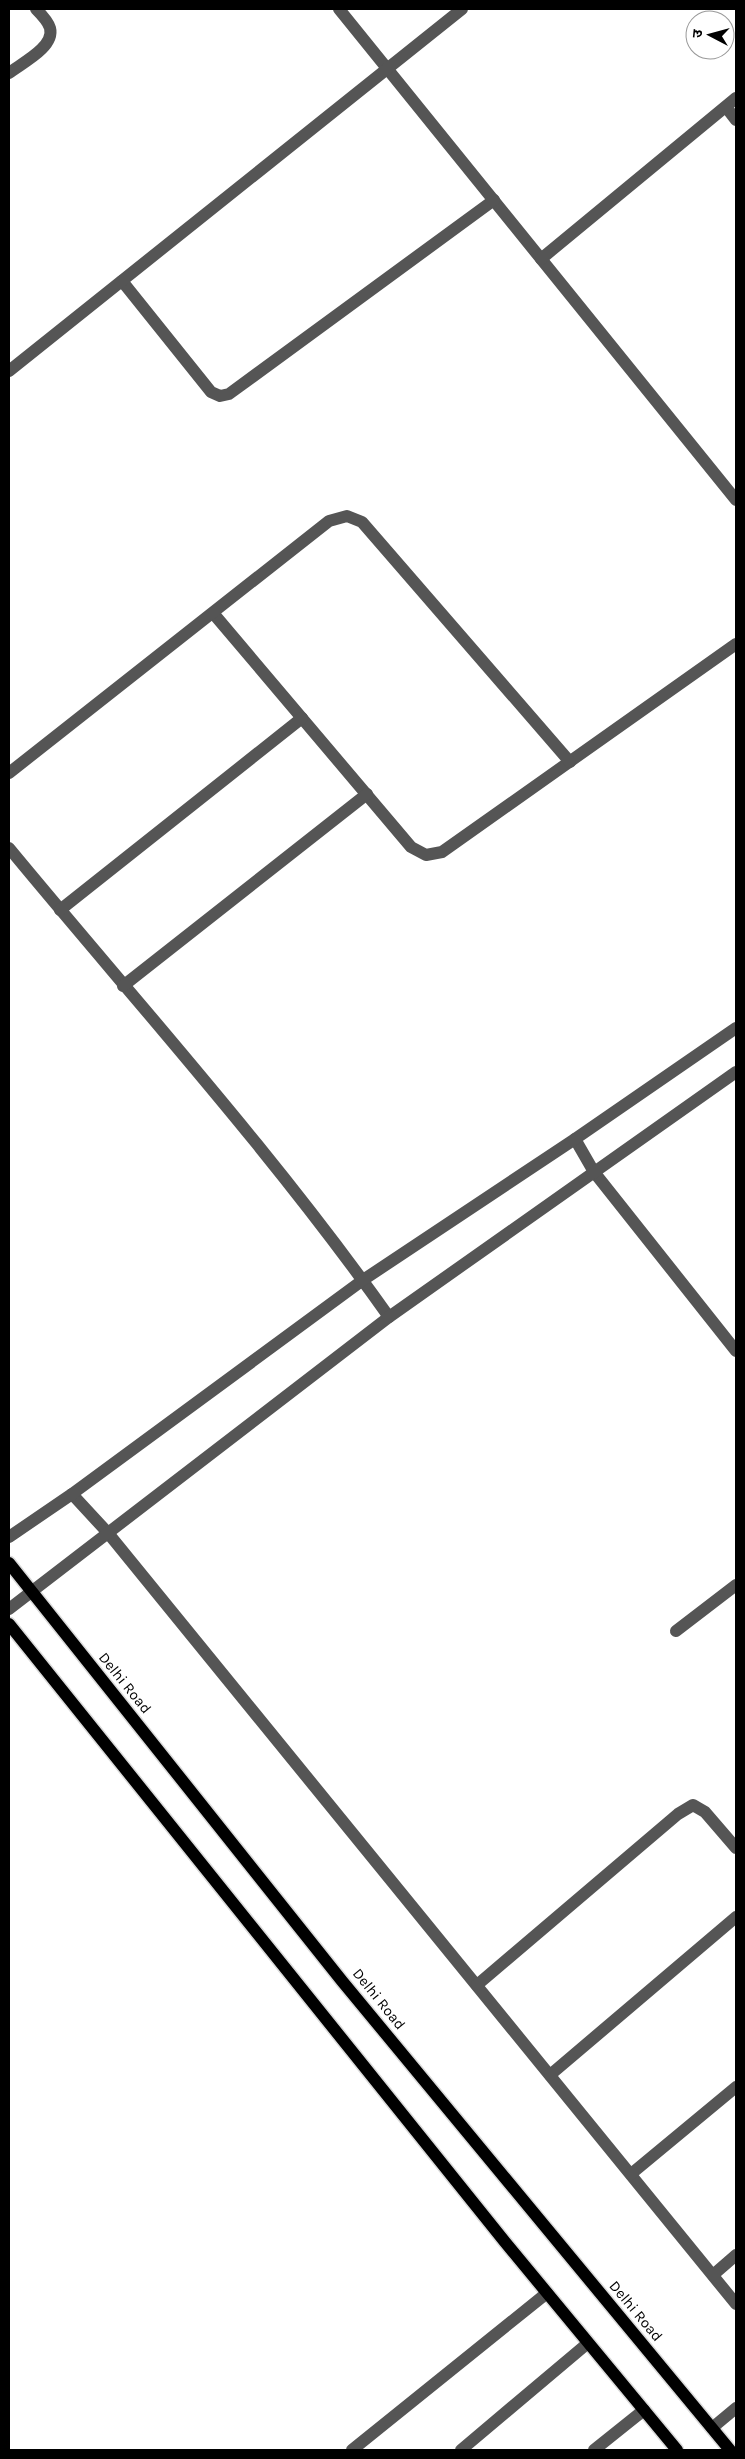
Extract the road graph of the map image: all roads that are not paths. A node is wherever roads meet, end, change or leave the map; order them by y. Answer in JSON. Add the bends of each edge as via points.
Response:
{"nodes":[{"id":1,"x":36,"y":9,"type":"edge"},
{"id":2,"x":339,"y":9,"type":"edge"},
{"id":3,"x":462,"y":9,"type":"edge"},
{"id":4,"x":388,"y":69,"type":"junction"},
{"id":5,"x":9,"y":73,"type":"edge"},
{"id":6,"x":736,"y":98,"type":"edge"},
{"id":7,"x":726,"y":107,"type":"junction"},
{"id":8,"x":736,"y":120,"type":"edge"},
{"id":9,"x":494,"y":200,"type":"junction"},
{"id":10,"x":542,"y":259,"type":"junction"},
{"id":11,"x":122,"y":281,"type":"junction"},
{"id":12,"x":9,"y":371,"type":"edge"},
{"id":13,"x":736,"y":500,"type":"edge"},
{"id":14,"x":213,"y":613,"type":"junction"},
{"id":15,"x":736,"y":644,"type":"edge"},
{"id":16,"x":302,"y":718,"type":"junction"},
{"id":17,"x":570,"y":762,"type":"junction"},
{"id":18,"x":9,"y":773,"type":"edge"},
{"id":19,"x":366,"y":794,"type":"junction"},
{"id":20,"x":9,"y":848,"type":"edge"},
{"id":21,"x":60,"y":910,"type":"junction"},
{"id":22,"x":123,"y":986,"type":"junction"},
{"id":23,"x":736,"y":1028,"type":"edge"},
{"id":24,"x":736,"y":1072,"type":"edge"},
{"id":25,"x":575,"y":1139,"type":"junction"},
{"id":26,"x":594,"y":1172,"type":"junction"},
{"id":27,"x":363,"y":1280,"type":"junction"},
{"id":28,"x":389,"y":1317,"type":"junction"},
{"id":29,"x":736,"y":1351,"type":"edge"},
{"id":30,"x":72,"y":1494,"type":"junction"},
{"id":31,"x":108,"y":1533,"type":"junction"},
{"id":32,"x":9,"y":1536,"type":"edge"},
{"id":33,"x":9,"y":1563,"type":"edge"},
{"id":34,"x":736,"y":1585,"type":"edge"},
{"id":35,"x":31,"y":1592,"type":"junction"},
{"id":36,"x":9,"y":1609,"type":"edge"},
{"id":37,"x":9,"y":1624,"type":"edge"},
{"id":38,"x":676,"y":1631,"type":"dead end"},
{"id":39,"x":736,"y":1848,"type":"edge"},
{"id":40,"x":736,"y":1917,"type":"edge"},
{"id":41,"x":477,"y":1985,"type":"junction"},
{"id":42,"x":550,"y":2075,"type":"junction"},
{"id":43,"x":736,"y":2087,"type":"edge"},
{"id":44,"x":630,"y":2174,"type":"junction"},
{"id":45,"x":736,"y":2255,"type":"edge"},
{"id":46,"x":713,"y":2275,"type":"junction"},
{"id":47,"x":547,"y":2293,"type":"junction"},
{"id":48,"x":736,"y":2304,"type":"edge"},
{"id":49,"x":588,"y":2343,"type":"junction"},
{"id":50,"x":736,"y":2408,"type":"edge"},
{"id":51,"x":644,"y":2410,"type":"junction"},
{"id":52,"x":712,"y":2428,"type":"junction"},
{"id":53,"x":352,"y":2450,"type":"edge"},
{"id":54,"x":461,"y":2450,"type":"edge"},
{"id":55,"x":594,"y":2450,"type":"edge"},
{"id":56,"x":677,"y":2450,"type":"edge"},
{"id":57,"x":730,"y":2450,"type":"edge"}],
"edges":[{"from":1,"to":5,"type":"street","via":[[50,26],[49,43]]},
{"from":2,"to":4,"type":"street"},
{"from":3,"to":4,"type":"street"},
{"from":4,"to":9,"type":"street"},
{"from":4,"to":11,"type":"street"},
{"from":6,"to":7,"type":"street"},
{"from":7,"to":8,"type":"street"},
{"from":7,"to":10,"type":"street"},
{"from":9,"to":10,"type":"street"},
{"from":9,"to":11,"type":"street","via":[[229,394],[220,396],[211,392]]},
{"from":10,"to":13,"type":"street"},
{"from":11,"to":12,"type":"street"},
{"from":14,"to":16,"type":"street"},
{"from":14,"to":17,"type":"street","via":[[329,521],[347,516],[362,522]]},
{"from":14,"to":18,"type":"street"},
{"from":15,"to":17,"type":"street"},
{"from":16,"to":19,"type":"street"},
{"from":16,"to":21,"type":"street"},
{"from":17,"to":19,"type":"street","via":[[442,852],[426,855],[411,847]]},
{"from":19,"to":22,"type":"street"},
{"from":20,"to":21,"type":"street"},
{"from":21,"to":22,"type":"street"},
{"from":22,"to":27,"type":"street","via":[[234,1113]]},
{"from":23,"to":25,"type":"street"},
{"from":24,"to":26,"type":"street"},
{"from":25,"to":26,"type":"street"},
{"from":25,"to":27,"type":"street"},
{"from":26,"to":28,"type":"street"},
{"from":26,"to":29,"type":"street"},
{"from":27,"to":28,"type":"street"},
{"from":27,"to":30,"type":"street"},
{"from":28,"to":31,"type":"street"},
{"from":30,"to":31,"type":"street"},
{"from":30,"to":32,"type":"street"},
{"from":31,"to":35,"type":"street"},
{"from":31,"to":41,"type":"street"},
{"from":33,"to":35,"type":"main road","name":"Delhi Road"},
{"from":34,"to":38,"type":"street"},
{"from":35,"to":36,"type":"street"},
{"from":35,"to":52,"type":"main road","name":"Delhi Road","via":[[342,1981]]},
{"from":37,"to":47,"type":"main road"},
{"from":39,"to":41,"type":"street","via":[[705,1812],[693,1805],[678,1814]]},
{"from":40,"to":42,"type":"street"},
{"from":41,"to":42,"type":"street"},
{"from":42,"to":44,"type":"street"},
{"from":43,"to":44,"type":"street"},
{"from":44,"to":46,"type":"street"},
{"from":45,"to":46,"type":"street"},
{"from":46,"to":48,"type":"street"},
{"from":47,"to":49,"type":"main road"},
{"from":47,"to":53,"type":"street"},
{"from":49,"to":51,"type":"main road"},
{"from":49,"to":54,"type":"street"},
{"from":50,"to":52,"type":"street"},
{"from":51,"to":55,"type":"street"},
{"from":51,"to":56,"type":"main road"},
{"from":52,"to":57,"type":"main road","name":"Delhi Road"}]}
